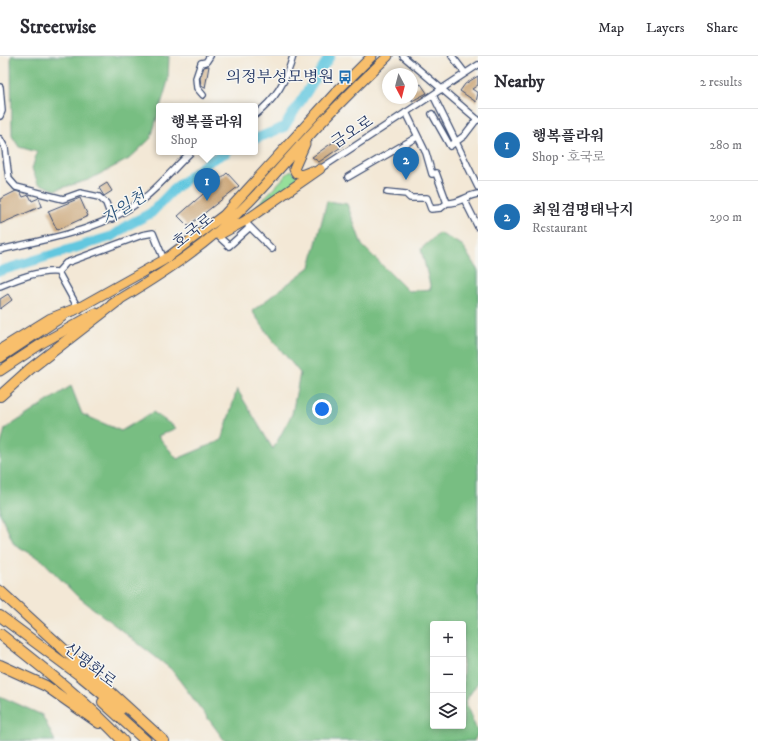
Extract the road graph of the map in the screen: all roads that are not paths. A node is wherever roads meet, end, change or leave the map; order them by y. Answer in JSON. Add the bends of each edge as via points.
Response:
{"nodes":[{"id":1,"x":210,"y":56,"type":"edge"},
{"id":2,"x":293,"y":56,"type":"edge"},
{"id":3,"x":362,"y":56,"type":"edge"},
{"id":4,"x":372,"y":56,"type":"edge"},
{"id":5,"x":388,"y":56,"type":"edge"},
{"id":6,"x":403,"y":56,"type":"edge"},
{"id":7,"x":452,"y":56,"type":"edge"},
{"id":8,"x":478,"y":65,"type":"edge"},
{"id":9,"x":465,"y":73,"type":"junction"},
{"id":10,"x":352,"y":76,"type":"junction"},
{"id":11,"x":0,"y":87,"type":"edge"},
{"id":12,"x":441,"y":89,"type":"junction"},
{"id":13,"x":204,"y":95,"type":"dead end"},
{"id":14,"x":434,"y":95,"type":"junction"},
{"id":15,"x":406,"y":112,"type":"junction"},
{"id":16,"x":258,"y":113,"type":"edge"},
{"id":17,"x":432,"y":114,"type":"dead end"},
{"id":18,"x":0,"y":116,"type":"edge"},
{"id":19,"x":477,"y":120,"type":"edge"},
{"id":20,"x":308,"y":137,"type":"junction"},
{"id":21,"x":417,"y":137,"type":"junction"},
{"id":22,"x":0,"y":139,"type":"edge"},
{"id":23,"x":457,"y":142,"type":"junction"},
{"id":24,"x":188,"y":155,"type":"edge"},
{"id":25,"x":320,"y":169,"type":"junction"},
{"id":26,"x":348,"y":177,"type":"dead end"},
{"id":27,"x":478,"y":187,"type":"edge"},
{"id":28,"x":387,"y":192,"type":"dead end"},
{"id":29,"x":478,"y":194,"type":"edge"},
{"id":30,"x":464,"y":199,"type":"junction"},
{"id":31,"x":447,"y":203,"type":"junction"},
{"id":32,"x":112,"y":218,"type":"junction"},
{"id":33,"x":247,"y":224,"type":"junction"},
{"id":34,"x":478,"y":227,"type":"edge"},
{"id":35,"x":217,"y":235,"type":"junction"},
{"id":36,"x":272,"y":249,"type":"dead end"},
{"id":37,"x":0,"y":250,"type":"edge"},
{"id":38,"x":193,"y":251,"type":"junction"},
{"id":39,"x":164,"y":260,"type":"junction"},
{"id":40,"x":58,"y":272,"type":"junction"},
{"id":41,"x":0,"y":286,"type":"edge"},
{"id":42,"x":119,"y":300,"type":"junction"},
{"id":43,"x":78,"y":308,"type":"junction"},
{"id":44,"x":50,"y":319,"type":"junction"},
{"id":45,"x":0,"y":343,"type":"edge"},
{"id":46,"x":0,"y":350,"type":"edge"},
{"id":47,"x":0,"y":358,"type":"edge"},
{"id":48,"x":0,"y":371,"type":"edge"},
{"id":49,"x":0,"y":396,"type":"edge"},
{"id":50,"x":0,"y":591,"type":"edge"},
{"id":51,"x":0,"y":617,"type":"edge"},
{"id":52,"x":0,"y":634,"type":"edge"},
{"id":53,"x":0,"y":664,"type":"edge"},
{"id":54,"x":0,"y":668,"type":"edge"},
{"id":55,"x":46,"y":686,"type":"junction"},
{"id":56,"x":122,"y":740,"type":"edge"},
{"id":57,"x":146,"y":741,"type":"edge"},
{"id":58,"x":159,"y":741,"type":"edge"},
{"id":59,"x":164,"y":741,"type":"edge"}],
"edges":[{"from":1,"to":13,"type":"street","via":[[201,63],[196,78],[197,88]]},
{"from":2,"to":16,"type":"street","via":[[282,87]]},
{"from":3,"to":10,"type":"main road"},
{"from":4,"to":10,"type":"main road","name":"호국로"},
{"from":5,"to":20,"type":"main road","name":"호국로"},
{"from":6,"to":12,"type":"street"},
{"from":7,"to":9,"type":"street"},
{"from":8,"to":9,"type":"street","name":"금오로"},
{"from":9,"to":12,"type":"street","name":"금오로"},
{"from":10,"to":39,"type":"main road","name":"호국로","via":[[224,215]]},
{"from":11,"to":18,"type":"street"},
{"from":12,"to":14,"type":"street","name":"금오로"},
{"from":12,"to":19,"type":"street"},
{"from":14,"to":15,"type":"street","name":"금오로"},
{"from":14,"to":23,"type":"street"},
{"from":15,"to":21,"type":"street"},
{"from":15,"to":25,"type":"street","name":"금오로"},
{"from":17,"to":23,"type":"street","via":[[450,146]]},
{"from":19,"to":23,"type":"street"},
{"from":20,"to":25,"type":"main road","via":[[294,167],[295,171],[302,175]]},
{"from":20,"to":38,"type":"main road","name":"호국로","via":[[248,204]]},
{"from":21,"to":26,"type":"street"},
{"from":21,"to":31,"type":"street","via":[[426,153],[432,174],[436,173],[439,178]]},
{"from":22,"to":32,"type":"street","via":[[5,148],[9,180],[16,187],[63,199],[80,193],[99,197],[106,203]]},
{"from":23,"to":27,"type":"street"},
{"from":24,"to":32,"type":"street","via":[[148,194]]},
{"from":25,"to":33,"type":"main road"},
{"from":28,"to":31,"type":"street","via":[[406,194],[410,198],[427,198],[431,209],[441,208]]},
{"from":29,"to":30,"type":"street"},
{"from":30,"to":31,"type":"street","via":[[453,204]]},
{"from":30,"to":34,"type":"street"},
{"from":32,"to":37,"type":"street","via":[[75,232]]},
{"from":33,"to":35,"type":"main road"},
{"from":33,"to":35,"type":"street","via":[[229,246]]},
{"from":33,"to":36,"type":"street"},
{"from":35,"to":38,"type":"main road"},
{"from":38,"to":42,"type":"main road","name":"호국로"},
{"from":39,"to":40,"type":"street","via":[[153,233],[66,263]]},
{"from":39,"to":43,"type":"main road","name":"호국로"},
{"from":40,"to":41,"type":"street","via":[[35,274]]},
{"from":40,"to":43,"type":"street"},
{"from":42,"to":48,"type":"main road","name":"호국로","via":[[44,342]]},
{"from":42,"to":49,"type":"highway","via":[[30,369]]},
{"from":43,"to":44,"type":"highway"},
{"from":43,"to":47,"type":"main road","name":"호국로"},
{"from":44,"to":45,"type":"highway"},
{"from":44,"to":46,"type":"highway"},
{"from":50,"to":59,"type":"highway"},
{"from":51,"to":57,"type":"highway","name":"신평화로","via":[[76,678]]},
{"from":51,"to":58,"type":"highway","name":"신평화로","via":[[82,677]]},
{"from":52,"to":56,"type":"highway","name":"신평화로","via":[[67,687]]},
{"from":53,"to":55,"type":"highway"},
{"from":54,"to":55,"type":"highway"},
{"from":55,"to":56,"type":"highway"}]}
